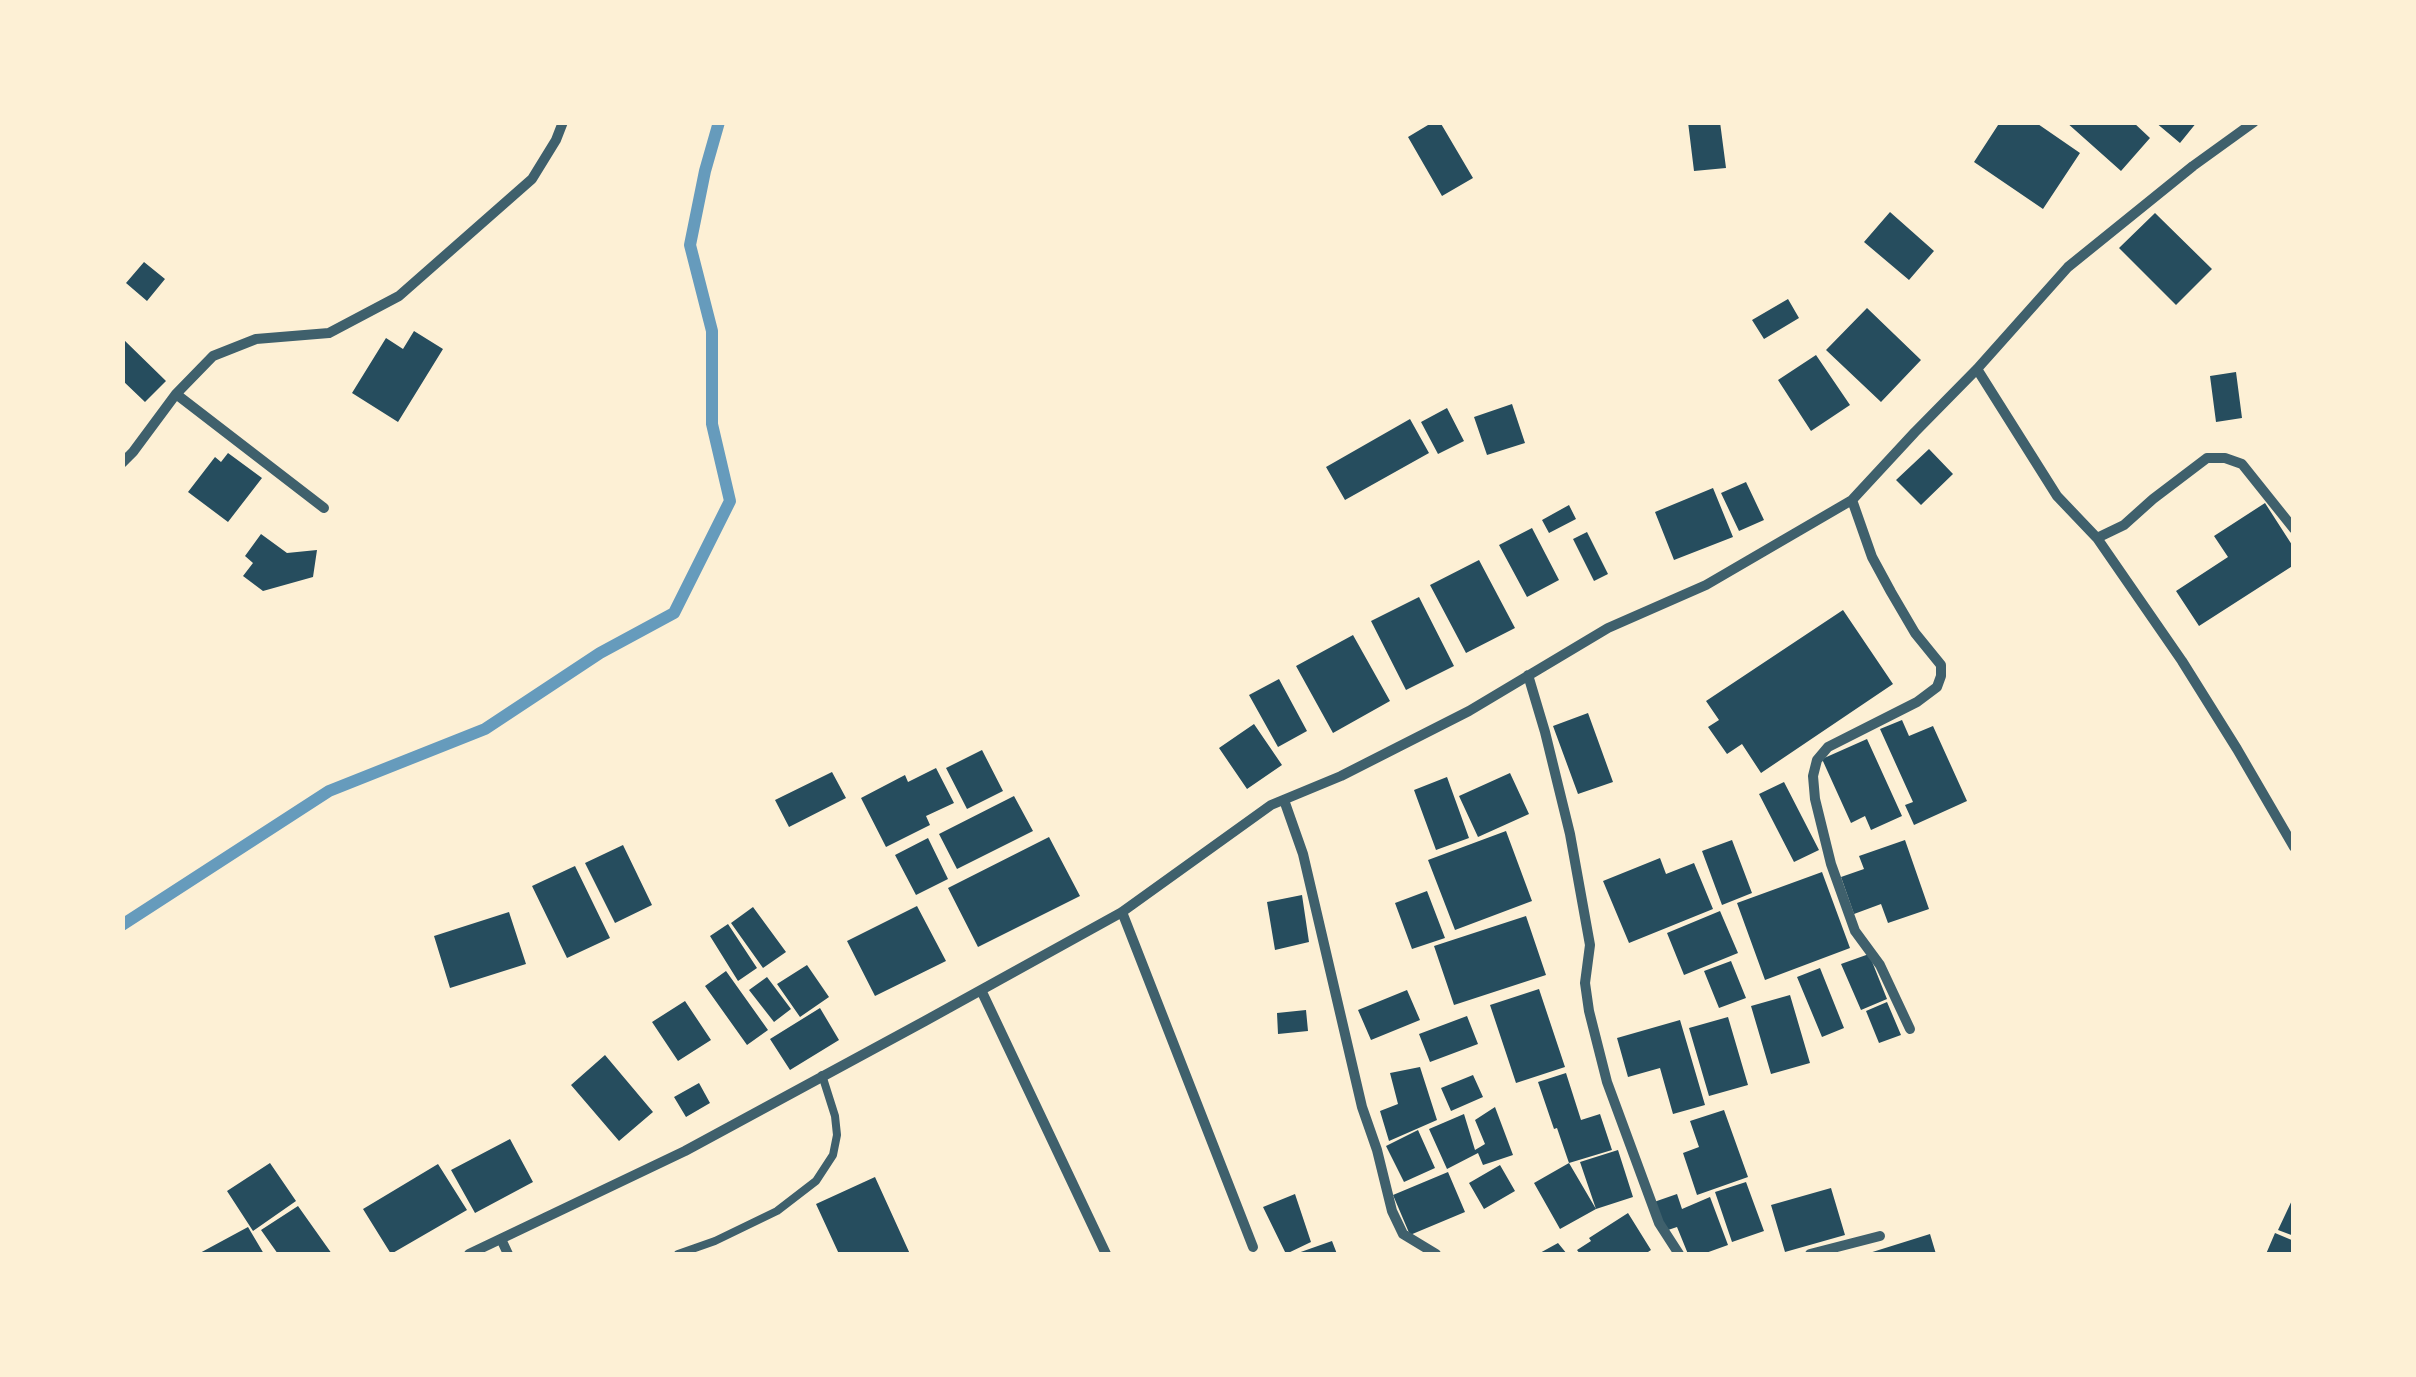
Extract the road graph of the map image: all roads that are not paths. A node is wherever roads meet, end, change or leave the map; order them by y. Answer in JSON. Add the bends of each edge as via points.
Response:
{"nodes":[{"id":1,"x":563,"y":122,"type":"edge"},
{"id":2,"x":2254,"y":122,"type":"edge"},
{"id":3,"x":1977,"y":369,"type":"junction"},
{"id":4,"x":176,"y":394,"type":"junction"},
{"id":5,"x":122,"y":462,"type":"edge"},
{"id":6,"x":1852,"y":500,"type":"junction"},
{"id":7,"x":324,"y":508,"type":"dead end"},
{"id":8,"x":2294,"y":528,"type":"edge"},
{"id":9,"x":2096,"y":538,"type":"junction"},
{"id":10,"x":1528,"y":675,"type":"junction"},
{"id":11,"x":1284,"y":800,"type":"junction"},
{"id":12,"x":2294,"y":847,"type":"edge"},
{"id":13,"x":1122,"y":912,"type":"junction"},
{"id":14,"x":981,"y":990,"type":"junction"},
{"id":15,"x":1910,"y":1029,"type":"dead end"},
{"id":16,"x":822,"y":1075,"type":"junction"},
{"id":17,"x":1880,"y":1236,"type":"dead end"},
{"id":18,"x":501,"y":1239,"type":"junction"},
{"id":19,"x":1253,"y":1247,"type":"dead end"},
{"id":20,"x":469,"y":1254,"type":"edge"},
{"id":21,"x":508,"y":1254,"type":"edge"},
{"id":22,"x":678,"y":1254,"type":"edge"},
{"id":23,"x":1106,"y":1254,"type":"edge"},
{"id":24,"x":1436,"y":1254,"type":"edge"},
{"id":25,"x":1678,"y":1254,"type":"edge"},
{"id":26,"x":1810,"y":1254,"type":"edge"}],
"edges":[{"from":1,"to":4,"type":"street","via":[[532,179],[398,296],[329,333],[256,339],[213,356]]},
{"from":2,"to":3,"type":"street","via":[[2068,267]]},
{"from":3,"to":6,"type":"street"},
{"from":3,"to":9,"type":"street","via":[[2058,496]]},
{"from":4,"to":5,"type":"street"},
{"from":4,"to":7,"type":"street"},
{"from":6,"to":10,"type":"street","via":[[1706,585],[1608,628]]},
{"from":6,"to":15,"type":"street","via":[[1872,557],[1941,665],[1937,687],[1828,747],[1813,776],[1831,864],[1854,931],[1880,965]]},
{"from":8,"to":9,"type":"street","via":[[2242,464],[2207,458],[2124,525]]},
{"from":9,"to":12,"type":"street","via":[[2238,749]]},
{"from":10,"to":11,"type":"street"},
{"from":10,"to":25,"type":"street","via":[[1570,834],[1590,944],[1585,983],[1607,1082],[1659,1223]]},
{"from":11,"to":13,"type":"street"},
{"from":11,"to":24,"type":"street","via":[[1304,854],[1392,1212],[1402,1234]]},
{"from":13,"to":14,"type":"street"},
{"from":13,"to":19,"type":"street"},
{"from":14,"to":16,"type":"street"},
{"from":14,"to":23,"type":"street"},
{"from":16,"to":18,"type":"street","via":[[685,1151]]},
{"from":16,"to":22,"type":"lane","via":[[837,1134],[833,1155],[816,1180],[778,1212]]},
{"from":17,"to":26,"type":"street"},
{"from":18,"to":20,"type":"street"},
{"from":18,"to":21,"type":"street"}]}
